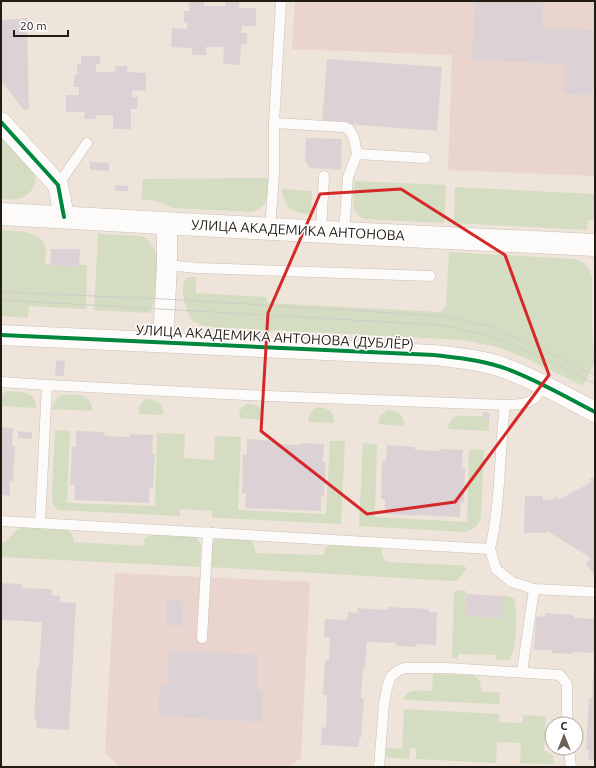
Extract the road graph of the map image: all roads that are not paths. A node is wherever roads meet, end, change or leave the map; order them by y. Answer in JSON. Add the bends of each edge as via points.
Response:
{"nodes":[{"id":1,"x":281,"y":1,"type":"edge"},
{"id":2,"x":274,"y":123,"type":"junction"},
{"id":3,"x":2,"y":126,"type":"edge"},
{"id":4,"x":87,"y":143,"type":"dead end"},
{"id":5,"x":357,"y":154,"type":"junction"},
{"id":6,"x":425,"y":158,"type":"dead end"},
{"id":7,"x":324,"y":176,"type":"dead end"},
{"id":8,"x":58,"y":185,"type":"junction"},
{"id":9,"x":1,"y":214,"type":"edge"},
{"id":10,"x":64,"y":217,"type":"junction"},
{"id":11,"x":167,"y":223,"type":"junction"},
{"id":12,"x":270,"y":230,"type":"junction"},
{"id":13,"x":321,"y":232,"type":"junction"},
{"id":14,"x":344,"y":233,"type":"junction"},
{"id":15,"x":595,"y":245,"type":"edge"},
{"id":16,"x":166,"y":265,"type":"junction"},
{"id":17,"x":430,"y":276,"type":"dead end"},
{"id":18,"x":1,"y":335,"type":"edge"},
{"id":19,"x":163,"y":342,"type":"junction"},
{"id":20,"x":1,"y":382,"type":"edge"},
{"id":21,"x":47,"y":385,"type":"junction"},
{"id":22,"x":544,"y":386,"type":"junction"},
{"id":23,"x":505,"y":405,"type":"junction"},
{"id":24,"x":595,"y":412,"type":"edge"},
{"id":25,"x":1,"y":521,"type":"edge"},
{"id":26,"x":40,"y":523,"type":"junction"},
{"id":27,"x":208,"y":532,"type":"junction"},
{"id":28,"x":490,"y":549,"type":"junction"},
{"id":29,"x":534,"y":589,"type":"junction"},
{"id":30,"x":595,"y":592,"type":"edge"},
{"id":31,"x":202,"y":638,"type":"dead end"},
{"id":32,"x":522,"y":672,"type":"junction"},
{"id":33,"x":567,"y":716,"type":"edge"},
{"id":34,"x":570,"y":756,"type":"edge"},
{"id":35,"x":380,"y":767,"type":"edge"},
{"id":36,"x":571,"y":767,"type":"edge"}],
"edges":[{"from":1,"to":2,"type":"lane"},
{"from":2,"to":5,"type":"lane","via":[[344,127],[349,129],[354,138]]},
{"from":2,"to":12,"type":"lane"},
{"from":3,"to":8,"type":"street"},
{"from":4,"to":8,"type":"lane"},
{"from":5,"to":6,"type":"lane"},
{"from":5,"to":14,"type":"lane","via":[[348,177]]},
{"from":7,"to":13,"type":"lane"},
{"from":8,"to":10,"type":"street"},
{"from":9,"to":10,"type":"main road","name":"УЛИЦА АКАДЕМИКА АНТОНОВА"},
{"from":10,"to":11,"type":"main road","name":"УЛИЦА АКАДЕМИКА АНТОНОВА"},
{"from":11,"to":12,"type":"main road","name":"УЛИЦА АКАДЕМИКА АНТОНОВА"},
{"from":11,"to":16,"type":"street"},
{"from":12,"to":13,"type":"main road","name":"УЛИЦА АКАДЕМИКА АНТОНОВА"},
{"from":13,"to":14,"type":"main road","name":"УЛИЦА АКАДЕМИКА АНТОНОВА"},
{"from":14,"to":15,"type":"main road","name":"УЛИЦА АКАДЕМИКА АНТОНОВА"},
{"from":16,"to":17,"type":"lane"},
{"from":16,"to":19,"type":"street"},
{"from":18,"to":19,"type":"street","name":"УЛИЦА АКАДЕМИКА АНТОНОВА (ДУБЛЁР)"},
{"from":19,"to":22,"type":"street","name":"УЛИЦА АКАДЕМИКА АНТОНОВА (ДУБЛЁР)","via":[[434,355],[506,369]]},
{"from":20,"to":21,"type":"lane"},
{"from":21,"to":23,"type":"lane"},
{"from":21,"to":26,"type":"lane"},
{"from":22,"to":23,"type":"lane","via":[[537,397],[524,404]]},
{"from":22,"to":24,"type":"street","name":"УЛИЦА АКАДЕМИКА АНТОНОВА (ДУБЛЁР)"},
{"from":23,"to":28,"type":"lane","via":[[495,526]]},
{"from":25,"to":26,"type":"lane"},
{"from":26,"to":27,"type":"lane"},
{"from":27,"to":28,"type":"lane"},
{"from":27,"to":31,"type":"lane"},
{"from":28,"to":29,"type":"lane","via":[[496,569],[512,582]]},
{"from":29,"to":30,"type":"lane"},
{"from":29,"to":32,"type":"lane"},
{"from":32,"to":33,"type":"lane","via":[[560,675],[564,678],[567,684]]},
{"from":32,"to":35,"type":"lane","via":[[416,667],[396,672],[390,678],[384,704]]},
{"from":34,"to":36,"type":"lane"}]}
